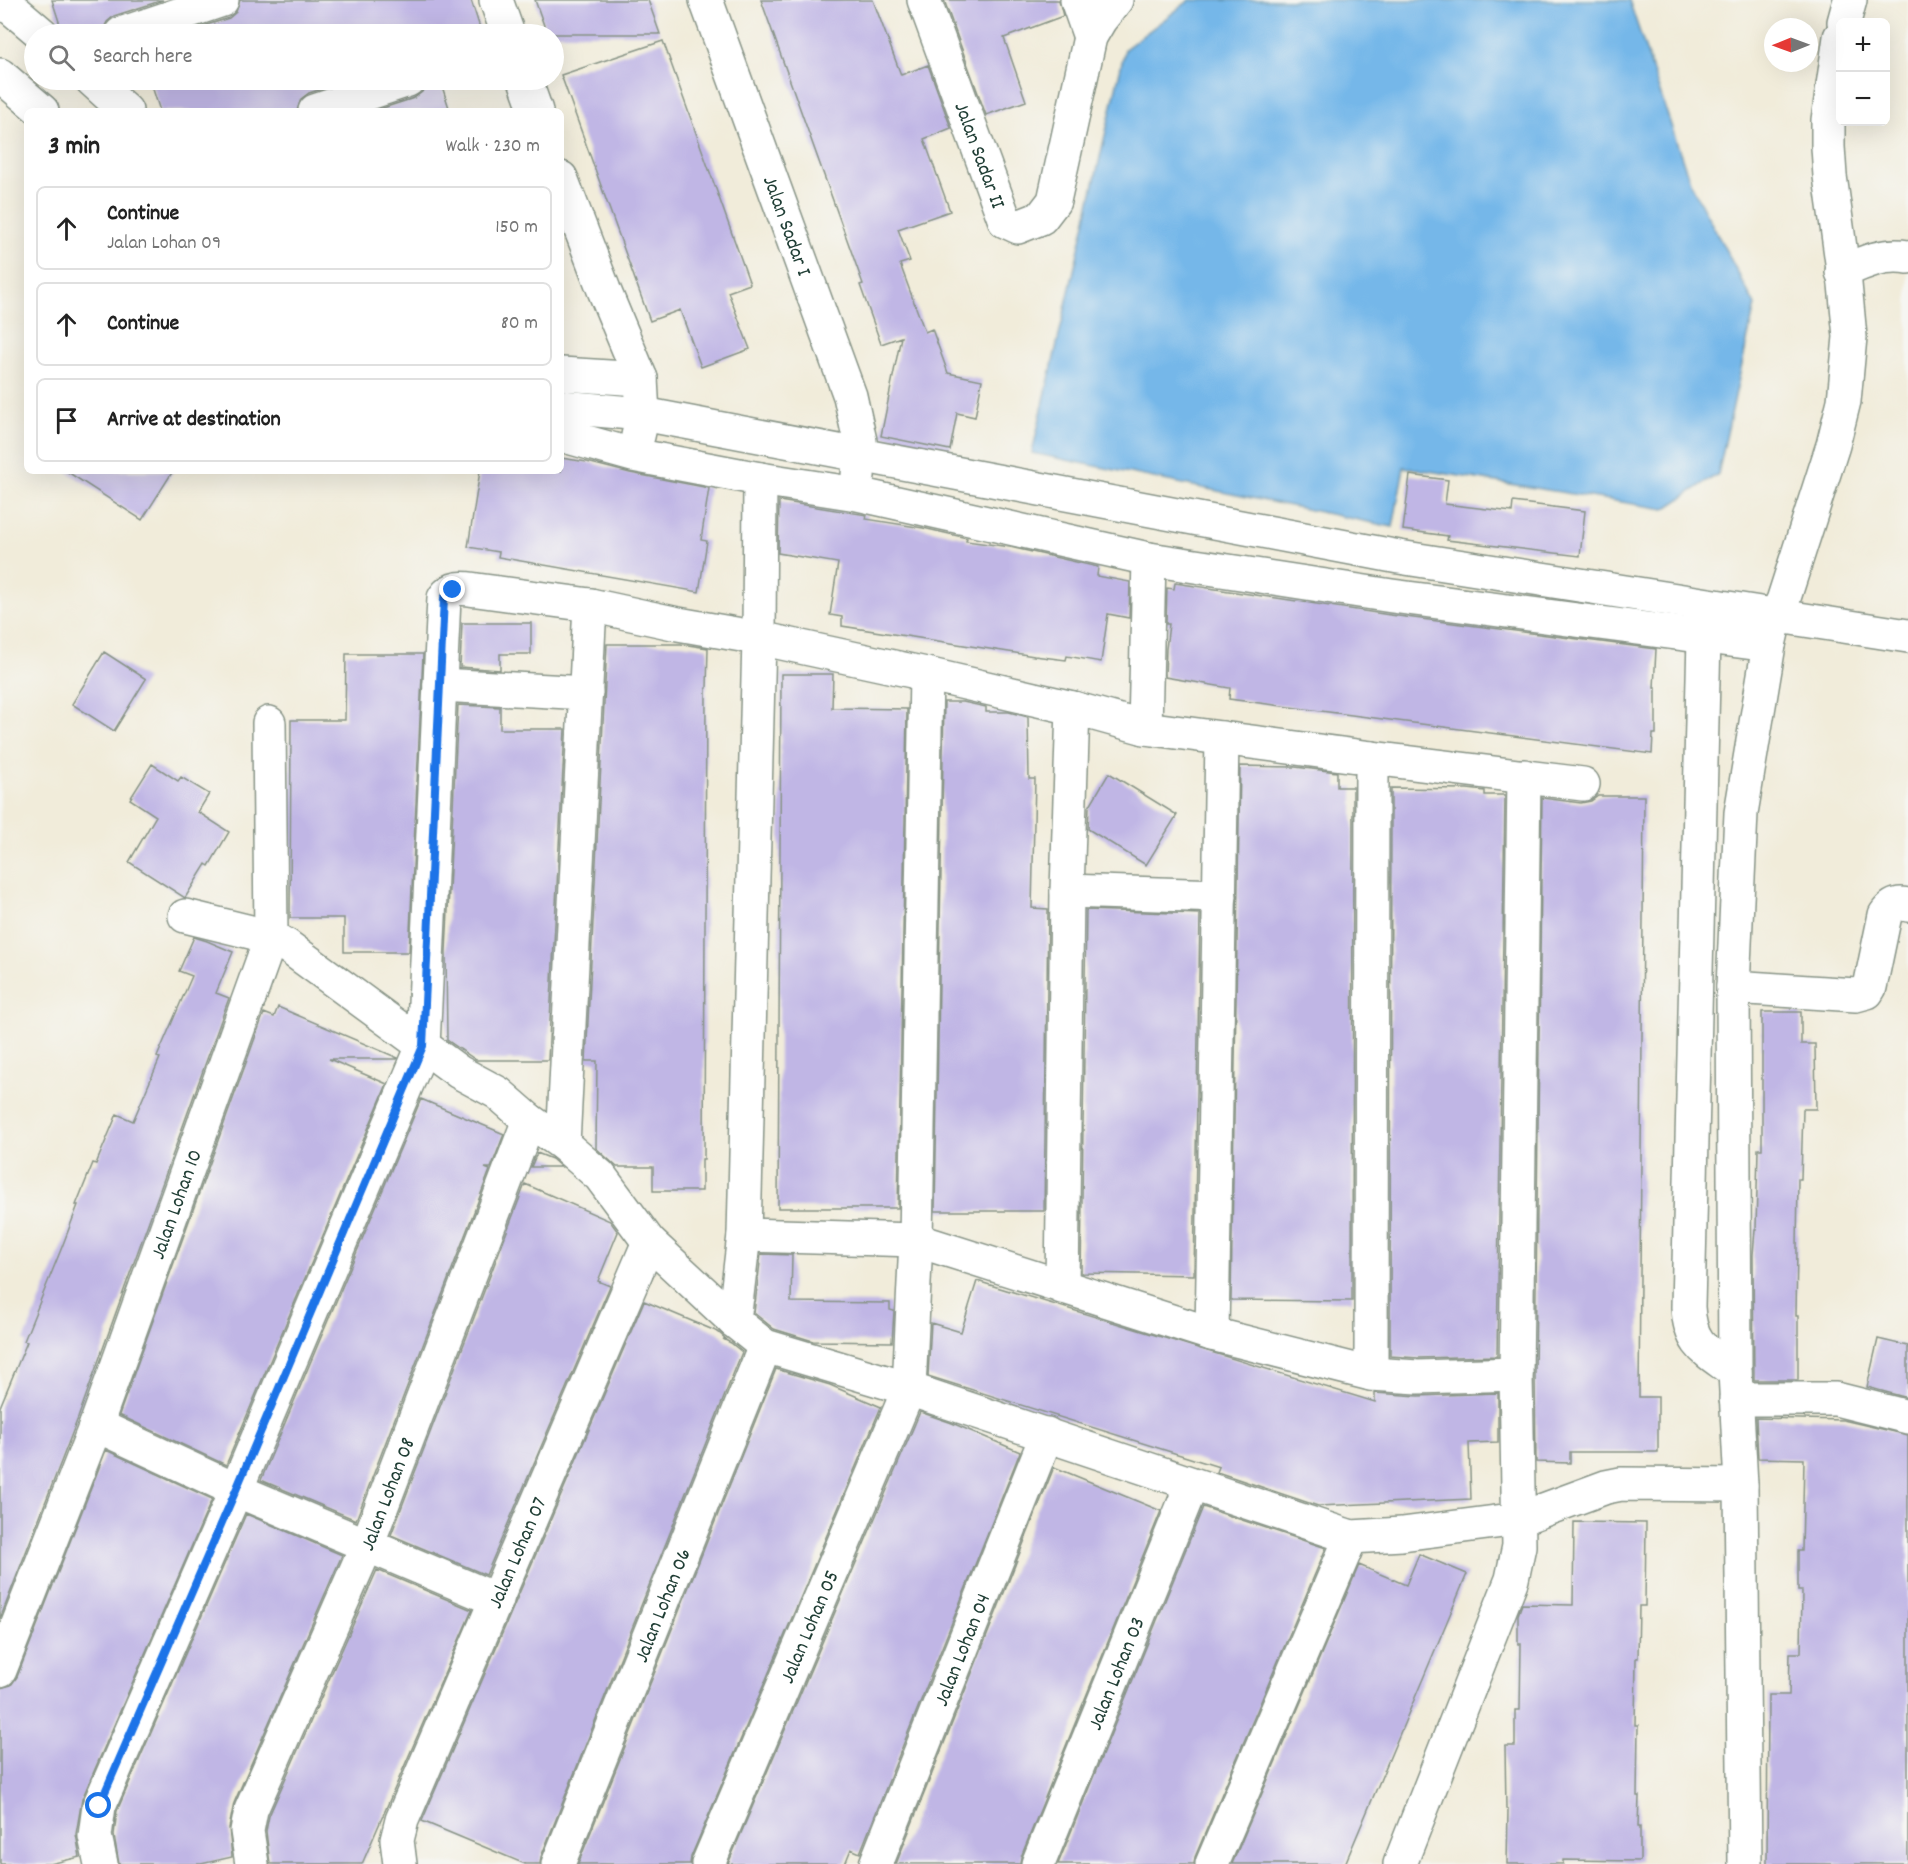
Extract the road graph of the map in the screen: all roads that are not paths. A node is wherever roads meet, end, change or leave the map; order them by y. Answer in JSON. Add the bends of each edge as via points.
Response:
{"nodes":[{"id":1,"x":2,"y":0,"type":"edge"},
{"id":2,"x":222,"y":0,"type":"edge"},
{"id":3,"x":496,"y":0,"type":"edge"},
{"id":4,"x":706,"y":0,"type":"edge"},
{"id":5,"x":924,"y":0,"type":"edge"},
{"id":6,"x":1077,"y":0,"type":"edge"},
{"id":7,"x":1116,"y":0,"type":"edge"},
{"id":8,"x":1850,"y":0,"type":"edge"},
{"id":9,"x":1845,"y":18,"type":"edge"},
{"id":10,"x":30,"y":24,"type":"edge"},
{"id":11,"x":151,"y":24,"type":"edge"},
{"id":12,"x":504,"y":24,"type":"edge"},
{"id":13,"x":1090,"y":37,"type":"junction"},
{"id":14,"x":1836,"y":65,"type":"edge"},
{"id":15,"x":0,"y":75,"type":"edge"},
{"id":16,"x":103,"y":90,"type":"edge"},
{"id":17,"x":378,"y":90,"type":"edge"},
{"id":18,"x":529,"y":90,"type":"edge"},
{"id":19,"x":38,"y":108,"type":"edge"},
{"id":20,"x":123,"y":108,"type":"edge"},
{"id":21,"x":324,"y":108,"type":"edge"},
{"id":22,"x":535,"y":108,"type":"edge"},
{"id":23,"x":564,"y":194,"type":"edge"},
{"id":24,"x":1908,"y":257,"type":"edge"},
{"id":25,"x":1842,"y":272,"type":"junction"},
{"id":26,"x":564,"y":374,"type":"edge"},
{"id":27,"x":641,"y":379,"type":"junction"},
{"id":28,"x":564,"y":406,"type":"edge"},
{"id":29,"x":643,"y":414,"type":"junction"},
{"id":30,"x":564,"y":436,"type":"edge"},
{"id":31,"x":860,"y":454,"type":"junction"},
{"id":32,"x":633,"y":455,"type":"junction"},
{"id":33,"x":760,"y":479,"type":"junction"},
{"id":34,"x":857,"y":494,"type":"junction"},
{"id":35,"x":1399,"y":557,"type":"junction"},
{"id":36,"x":1149,"y":559,"type":"junction"},
{"id":37,"x":1392,"y":596,"type":"junction"},
{"id":38,"x":590,"y":604,"type":"junction"},
{"id":39,"x":1773,"y":630,"type":"junction"},
{"id":40,"x":1908,"y":636,"type":"edge"},
{"id":41,"x":1704,"y":637,"type":"junction"},
{"id":42,"x":759,"y":638,"type":"junction"},
{"id":43,"x":926,"y":674,"type":"junction"},
{"id":44,"x":440,"y":685,"type":"junction"},
{"id":45,"x":586,"y":693,"type":"junction"},
{"id":46,"x":1073,"y":708,"type":"junction"},
{"id":47,"x":269,"y":723,"type":"dead end"},
{"id":48,"x":1145,"y":728,"type":"junction"},
{"id":49,"x":1222,"y":738,"type":"junction"},
{"id":50,"x":1372,"y":758,"type":"junction"},
{"id":51,"x":1524,"y":776,"type":"junction"},
{"id":52,"x":1583,"y":784,"type":"dead end"},
{"id":53,"x":1067,"y":891,"type":"junction"},
{"id":54,"x":1220,"y":896,"type":"junction"},
{"id":55,"x":1908,"y":905,"type":"edge"},
{"id":56,"x":185,"y":916,"type":"dead end"},
{"id":57,"x":271,"y":937,"type":"junction"},
{"id":58,"x":1733,"y":987,"type":"junction"},
{"id":59,"x":423,"y":1046,"type":"junction"},
{"id":60,"x":529,"y":1120,"type":"junction"},
{"id":61,"x":563,"y":1144,"type":"junction"},
{"id":62,"x":744,"y":1235,"type":"junction"},
{"id":63,"x":916,"y":1240,"type":"junction"},
{"id":64,"x":649,"y":1242,"type":"junction"},
{"id":65,"x":1062,"y":1287,"type":"junction"},
{"id":66,"x":734,"y":1321,"type":"junction"},
{"id":67,"x":1212,"y":1334,"type":"junction"},
{"id":68,"x":765,"y":1346,"type":"junction"},
{"id":69,"x":1371,"y":1374,"type":"junction"},
{"id":70,"x":1516,"y":1374,"type":"junction"},
{"id":71,"x":1736,"y":1386,"type":"junction"},
{"id":72,"x":909,"y":1389,"type":"junction"},
{"id":73,"x":1908,"y":1417,"type":"edge"},
{"id":74,"x":96,"y":1425,"type":"junction"},
{"id":75,"x":1047,"y":1434,"type":"junction"},
{"id":76,"x":1192,"y":1484,"type":"junction"},
{"id":77,"x":1741,"y":1485,"type":"junction"},
{"id":78,"x":236,"y":1490,"type":"junction"},
{"id":79,"x":1519,"y":1519,"type":"junction"},
{"id":80,"x":1351,"y":1537,"type":"junction"},
{"id":81,"x":367,"y":1545,"type":"junction"},
{"id":82,"x":497,"y":1600,"type":"junction"},
{"id":83,"x":0,"y":1670,"type":"edge"},
{"id":84,"x":100,"y":1864,"type":"edge"},
{"id":85,"x":252,"y":1864,"type":"edge"},
{"id":86,"x":400,"y":1864,"type":"edge"},
{"id":87,"x":558,"y":1864,"type":"edge"},
{"id":88,"x":708,"y":1864,"type":"edge"},
{"id":89,"x":876,"y":1864,"type":"edge"},
{"id":90,"x":1038,"y":1864,"type":"edge"},
{"id":91,"x":1212,"y":1864,"type":"edge"},
{"id":92,"x":1400,"y":1864,"type":"edge"},
{"id":93,"x":1744,"y":1864,"type":"edge"}],
"edges":[{"from":1,"to":10,"type":"street"},
{"from":2,"to":11,"type":"street"},
{"from":3,"to":12,"type":"street"},
{"from":4,"to":31,"type":"street","name":"Jalan Sadar I","via":[[838,358],[850,396]]},
{"from":5,"to":13,"type":"street","name":"Jalan Sadar II","via":[[1005,221],[1018,227],[1041,218],[1054,201]]},
{"from":6,"to":13,"type":"street"},
{"from":7,"to":13,"type":"street","name":"Jalan Sadar II"},
{"from":8,"to":9,"type":"street"},
{"from":14,"to":25,"type":"street","via":[[1828,147]]},
{"from":15,"to":19,"type":"street"},
{"from":16,"to":20,"type":"street"},
{"from":17,"to":21,"type":"street"},
{"from":18,"to":22,"type":"street"},
{"from":23,"to":27,"type":"street"},
{"from":24,"to":25,"type":"street","via":[[1877,257]]},
{"from":25,"to":39,"type":"street","via":[[1850,337],[1844,401]]},
{"from":26,"to":27,"type":"street"},
{"from":27,"to":29,"type":"street"},
{"from":28,"to":29,"type":"street"},
{"from":29,"to":31,"type":"street"},
{"from":29,"to":32,"type":"street"},
{"from":30,"to":32,"type":"street"},
{"from":31,"to":34,"type":"street","name":"Jalan Sadar I"},
{"from":31,"to":35,"type":"street"},
{"from":32,"to":33,"type":"street"},
{"from":33,"to":34,"type":"street"},
{"from":33,"to":42,"type":"street"},
{"from":34,"to":36,"type":"street"},
{"from":35,"to":37,"type":"street"},
{"from":35,"to":39,"type":"street"},
{"from":36,"to":37,"type":"street"},
{"from":36,"to":48,"type":"street"},
{"from":37,"to":41,"type":"street"},
{"from":38,"to":42,"type":"street"},
{"from":38,"to":44,"type":"street","via":[[451,590],[444,598]]},
{"from":38,"to":45,"type":"street"},
{"from":39,"to":40,"type":"street"},
{"from":39,"to":41,"type":"street"},
{"from":39,"to":58,"type":"street","via":[[1740,813]]},
{"from":41,"to":71,"type":"street","via":[[1688,1306],[1694,1338]]},
{"from":42,"to":43,"type":"street"},
{"from":42,"to":62,"type":"street"},
{"from":43,"to":46,"type":"street"},
{"from":43,"to":63,"type":"street"},
{"from":44,"to":45,"type":"street"},
{"from":44,"to":59,"type":"street"},
{"from":45,"to":61,"type":"street"},
{"from":46,"to":48,"type":"street"},
{"from":46,"to":53,"type":"street"},
{"from":47,"to":57,"type":"street","name":"Jalan Lohan 10"},
{"from":48,"to":49,"type":"street"},
{"from":49,"to":50,"type":"street"},
{"from":49,"to":54,"type":"street"},
{"from":50,"to":51,"type":"street"},
{"from":50,"to":69,"type":"street"},
{"from":51,"to":52,"type":"street"},
{"from":51,"to":70,"type":"street"},
{"from":53,"to":54,"type":"street"},
{"from":53,"to":65,"type":"street"},
{"from":54,"to":67,"type":"street"},
{"from":55,"to":58,"type":"street","via":[[1893,906],[1885,915],[1870,987],[1863,994]]},
{"from":56,"to":57,"type":"street"},
{"from":57,"to":59,"type":"street"},
{"from":57,"to":74,"type":"street","name":"Jalan Lohan 10"},
{"from":58,"to":71,"type":"street"},
{"from":59,"to":60,"type":"street","via":[[498,1093]]},
{"from":59,"to":78,"type":"street"},
{"from":60,"to":61,"type":"street"},
{"from":60,"to":81,"type":"street","name":"Jalan Lohan 08"},
{"from":61,"to":64,"type":"street","via":[[600,1176]]},
{"from":62,"to":63,"type":"street"},
{"from":62,"to":66,"type":"street"},
{"from":63,"to":65,"type":"street"},
{"from":63,"to":72,"type":"street"},
{"from":64,"to":66,"type":"street"},
{"from":64,"to":82,"type":"street","name":"Jalan Lohan 07"},
{"from":65,"to":67,"type":"street"},
{"from":66,"to":68,"type":"street"},
{"from":67,"to":69,"type":"street"},
{"from":68,"to":72,"type":"street"},
{"from":68,"to":87,"type":"street","name":"Jalan Lohan 06"},
{"from":69,"to":70,"type":"street"},
{"from":70,"to":79,"type":"street"},
{"from":71,"to":73,"type":"street","via":[[1836,1399]]},
{"from":71,"to":77,"type":"street"},
{"from":72,"to":75,"type":"street"},
{"from":72,"to":88,"type":"street","name":"Jalan Lohan 05"},
{"from":74,"to":78,"type":"street"},
{"from":74,"to":83,"type":"street","name":"Jalan Lohan 10"},
{"from":75,"to":76,"type":"street"},
{"from":75,"to":89,"type":"street","name":"Jalan Lohan 04"},
{"from":76,"to":80,"type":"street"},
{"from":76,"to":90,"type":"street","name":"Jalan Lohan 03"},
{"from":77,"to":79,"type":"street","via":[[1621,1484]]},
{"from":77,"to":93,"type":"street"},
{"from":78,"to":81,"type":"street"},
{"from":78,"to":84,"type":"street","via":[[99,1806],[95,1836]]},
{"from":79,"to":80,"type":"street"},
{"from":79,"to":92,"type":"street","via":[[1519,1546],[1512,1579]]},
{"from":80,"to":91,"type":"street"},
{"from":81,"to":82,"type":"street"},
{"from":81,"to":85,"type":"street","name":"Jalan Lohan 08","via":[[251,1810],[247,1830]]},
{"from":82,"to":86,"type":"street","name":"Jalan Lohan 07","via":[[402,1820],[397,1840]]}]}
